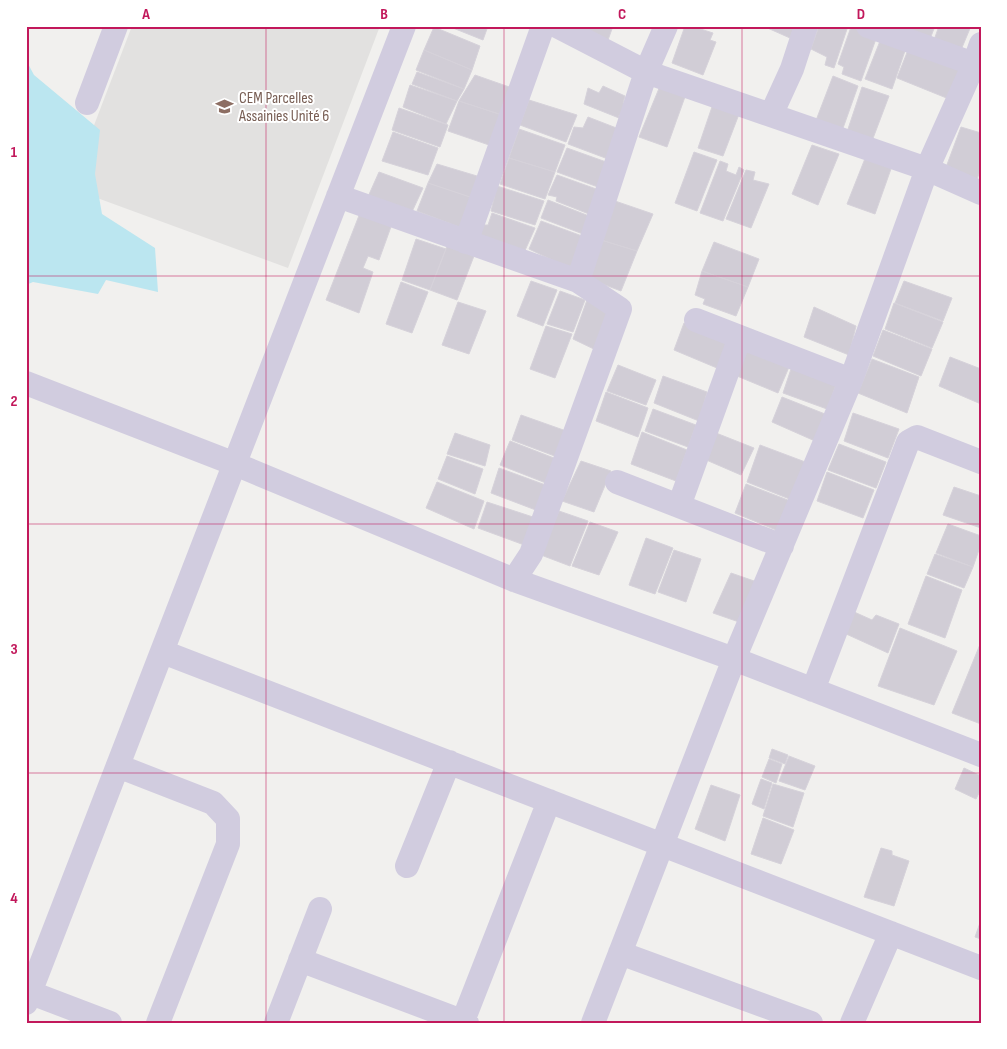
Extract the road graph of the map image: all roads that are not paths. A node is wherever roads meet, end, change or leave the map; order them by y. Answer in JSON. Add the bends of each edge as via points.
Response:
{"nodes":[{"id":1,"x":116,"y":26,"type":"edge"},
{"id":2,"x":404,"y":26,"type":"edge"},
{"id":3,"x":543,"y":26,"type":"edge"},
{"id":4,"x":557,"y":26,"type":"edge"},
{"id":5,"x":666,"y":26,"type":"edge"},
{"id":6,"x":806,"y":26,"type":"edge"},
{"id":7,"x":868,"y":26,"type":"edge"},
{"id":8,"x":978,"y":54,"type":"edge"},
{"id":9,"x":646,"y":72,"type":"junction"},
{"id":10,"x":87,"y":102,"type":"dead end"},
{"id":11,"x":771,"y":115,"type":"junction"},
{"id":12,"x":927,"y":170,"type":"junction"},
{"id":13,"x":981,"y":193,"type":"edge"},
{"id":14,"x":338,"y":196,"type":"junction"},
{"id":15,"x":466,"y":242,"type":"junction"},
{"id":16,"x":578,"y":281,"type":"junction"},
{"id":17,"x":696,"y":320,"type":"dead end"},
{"id":18,"x":740,"y":337,"type":"junction"},
{"id":19,"x":851,"y":380,"type":"junction"},
{"id":20,"x":26,"y":383,"type":"edge"},
{"id":21,"x":981,"y":462,"type":"edge"},
{"id":22,"x":235,"y":464,"type":"junction"},
{"id":23,"x":616,"y":482,"type":"dead end"},
{"id":24,"x":680,"y":506,"type":"junction"},
{"id":25,"x":782,"y":546,"type":"junction"},
{"id":26,"x":514,"y":580,"type":"junction"},
{"id":27,"x":162,"y":652,"type":"junction"},
{"id":28,"x":734,"y":659,"type":"junction"},
{"id":29,"x":813,"y":690,"type":"junction"},
{"id":30,"x":981,"y":755,"type":"edge"},
{"id":31,"x":449,"y":762,"type":"junction"},
{"id":32,"x":118,"y":766,"type":"junction"},
{"id":33,"x":549,"y":801,"type":"junction"},
{"id":34,"x":662,"y":844,"type":"junction"},
{"id":35,"x":407,"y":866,"type":"dead end"},
{"id":36,"x":320,"y":909,"type":"dead end"},
{"id":37,"x":891,"y":933,"type":"junction"},
{"id":38,"x":620,"y":953,"type":"junction"},
{"id":39,"x":300,"y":960,"type":"junction"},
{"id":40,"x":981,"y":968,"type":"edge"},
{"id":41,"x":28,"y":996,"type":"edge"},
{"id":42,"x":465,"y":1022,"type":"edge"},
{"id":43,"x":110,"y":1023,"type":"edge"},
{"id":44,"x":158,"y":1023,"type":"edge"},
{"id":45,"x":276,"y":1023,"type":"edge"},
{"id":46,"x":593,"y":1023,"type":"edge"},
{"id":47,"x":811,"y":1023,"type":"edge"},
{"id":48,"x":852,"y":1023,"type":"edge"}],
"edges":[{"from":1,"to":10,"type":"street"},
{"from":2,"to":14,"type":"street"},
{"from":3,"to":15,"type":"street"},
{"from":4,"to":9,"type":"street"},
{"from":5,"to":9,"type":"street"},
{"from":6,"to":11,"type":"street","via":[[792,69]]},
{"from":7,"to":8,"type":"street"},
{"from":8,"to":12,"type":"street"},
{"from":9,"to":11,"type":"street"},
{"from":9,"to":16,"type":"street"},
{"from":11,"to":12,"type":"street"},
{"from":12,"to":13,"type":"street"},
{"from":12,"to":19,"type":"street"},
{"from":14,"to":15,"type":"street"},
{"from":14,"to":22,"type":"street"},
{"from":15,"to":16,"type":"street"},
{"from":16,"to":26,"type":"street","via":[[620,309],[531,554]]},
{"from":17,"to":18,"type":"street"},
{"from":18,"to":19,"type":"street"},
{"from":18,"to":24,"type":"street"},
{"from":19,"to":25,"type":"street"},
{"from":20,"to":22,"type":"street"},
{"from":21,"to":29,"type":"street","via":[[928,440],[917,438],[908,442]]},
{"from":22,"to":26,"type":"street"},
{"from":22,"to":27,"type":"street"},
{"from":23,"to":24,"type":"street"},
{"from":24,"to":25,"type":"street"},
{"from":25,"to":28,"type":"street"},
{"from":26,"to":28,"type":"street"},
{"from":27,"to":31,"type":"street"},
{"from":27,"to":32,"type":"street"},
{"from":28,"to":29,"type":"street"},
{"from":28,"to":34,"type":"street"},
{"from":29,"to":30,"type":"street"},
{"from":31,"to":33,"type":"street"},
{"from":31,"to":35,"type":"street"},
{"from":32,"to":41,"type":"street"},
{"from":32,"to":44,"type":"street","via":[[213,803],[228,819],[228,844]]},
{"from":33,"to":34,"type":"street"},
{"from":33,"to":42,"type":"street"},
{"from":34,"to":37,"type":"street"},
{"from":34,"to":38,"type":"street"},
{"from":36,"to":39,"type":"street"},
{"from":37,"to":40,"type":"street"},
{"from":37,"to":48,"type":"street"},
{"from":38,"to":46,"type":"street"},
{"from":38,"to":47,"type":"street"},
{"from":39,"to":42,"type":"street"},
{"from":39,"to":45,"type":"street"},
{"from":41,"to":43,"type":"street"}]}
